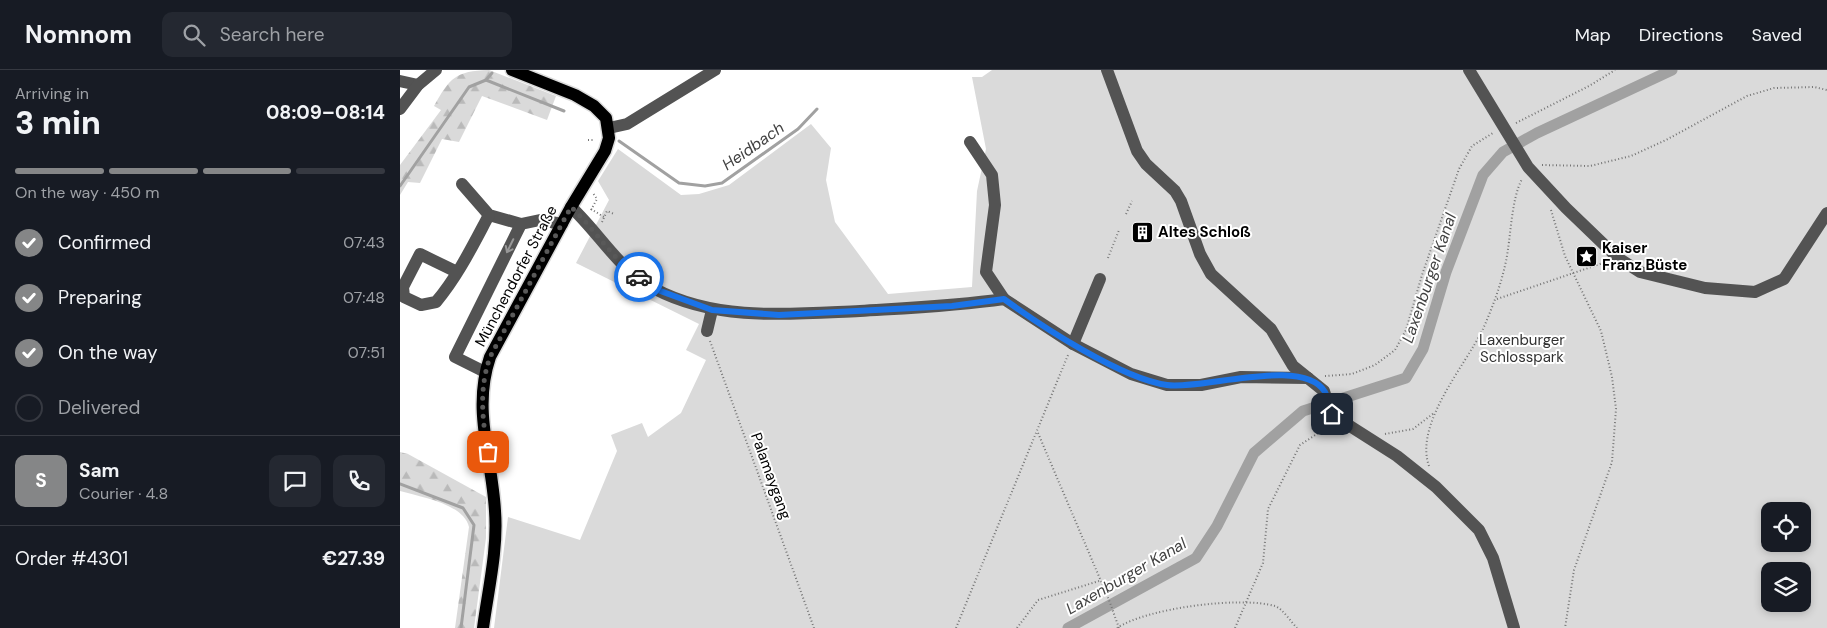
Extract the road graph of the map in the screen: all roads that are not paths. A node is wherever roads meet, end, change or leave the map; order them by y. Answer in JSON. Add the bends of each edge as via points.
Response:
{"nodes":[{"id":1,"x":436,"y":70,"type":"edge"},
{"id":2,"x":512,"y":70,"type":"edge"},
{"id":3,"x":714,"y":70,"type":"edge"},
{"id":4,"x":1107,"y":70,"type":"edge"},
{"id":5,"x":1469,"y":70,"type":"edge"},
{"id":6,"x":400,"y":81,"type":"edge"},
{"id":7,"x":418,"y":85,"type":"junction"},
{"id":8,"x":400,"y":109,"type":"edge"},
{"id":9,"x":609,"y":128,"type":"junction"},
{"id":10,"x":970,"y":142,"type":"dead end"},
{"id":11,"x":462,"y":184,"type":"dead end"},
{"id":12,"x":571,"y":207,"type":"junction"},
{"id":13,"x":1827,"y":213,"type":"edge"},
{"id":14,"x":489,"y":215,"type":"junction"},
{"id":15,"x":521,"y":224,"type":"junction"},
{"id":16,"x":562,"y":224,"type":"junction"},
{"id":17,"x":457,"y":272,"type":"junction"},
{"id":18,"x":1100,"y":279,"type":"dead end"},
{"id":19,"x":1004,"y":299,"type":"junction"},
{"id":20,"x":712,"y":310,"type":"junction"},
{"id":21,"x":707,"y":331,"type":"road end"},
{"id":22,"x":1073,"y":344,"type":"junction"},
{"id":23,"x":485,"y":372,"type":"junction"},
{"id":24,"x":1308,"y":378,"type":"junction"},
{"id":25,"x":483,"y":628,"type":"edge"},
{"id":26,"x":1514,"y":628,"type":"edge"}],
"edges":[{"from":1,"to":7,"type":"street"},
{"from":2,"to":9,"type":"main road","via":[[594,106],[606,118]]},
{"from":3,"to":9,"type":"street","via":[[627,124]]},
{"from":4,"to":24,"type":"street","via":[[1137,150],[1181,201],[1200,254],[1211,274],[1271,329],[1293,366]]},
{"from":5,"to":13,"type":"street","via":[[1528,167],[1618,258],[1640,272],[1705,288],[1755,292],[1784,279]]},
{"from":6,"to":7,"type":"street"},
{"from":7,"to":8,"type":"street"},
{"from":9,"to":12,"type":"main road","name":"Münchendorfer Straße","via":[[605,152]]},
{"from":10,"to":19,"type":"street","via":[[992,175],[995,205],[986,272]]},
{"from":11,"to":14,"type":"street"},
{"from":12,"to":16,"type":"main road","name":"Münchendorfer Straße"},
{"from":12,"to":20,"type":"street","via":[[588,214],[596,233],[627,269],[655,289]]},
{"from":14,"to":15,"type":"street"},
{"from":14,"to":17,"type":"street"},
{"from":15,"to":16,"type":"street","via":[[540,220]]},
{"from":15,"to":23,"type":"street","one_way":true,"via":[[455,357]]},
{"from":16,"to":23,"type":"main road","name":"Münchendorfer Straße"},
{"from":17,"to":17,"type":"street","via":[[436,302],[421,305],[404,297],[403,287],[420,254]]},
{"from":18,"to":22,"type":"street"},
{"from":19,"to":20,"type":"street","via":[[952,306],[779,315]]},
{"from":19,"to":22,"type":"street"},
{"from":20,"to":21,"type":"street"},
{"from":22,"to":24,"type":"street","via":[[1131,374],[1167,385],[1201,385],[1240,377]]},
{"from":23,"to":25,"type":"main road","name":"Münchendorfer Straße","via":[[481,405],[496,528]]},
{"from":24,"to":26,"type":"street","via":[[1324,391],[1336,416],[1436,488],[1479,530],[1496,565]]}]}
